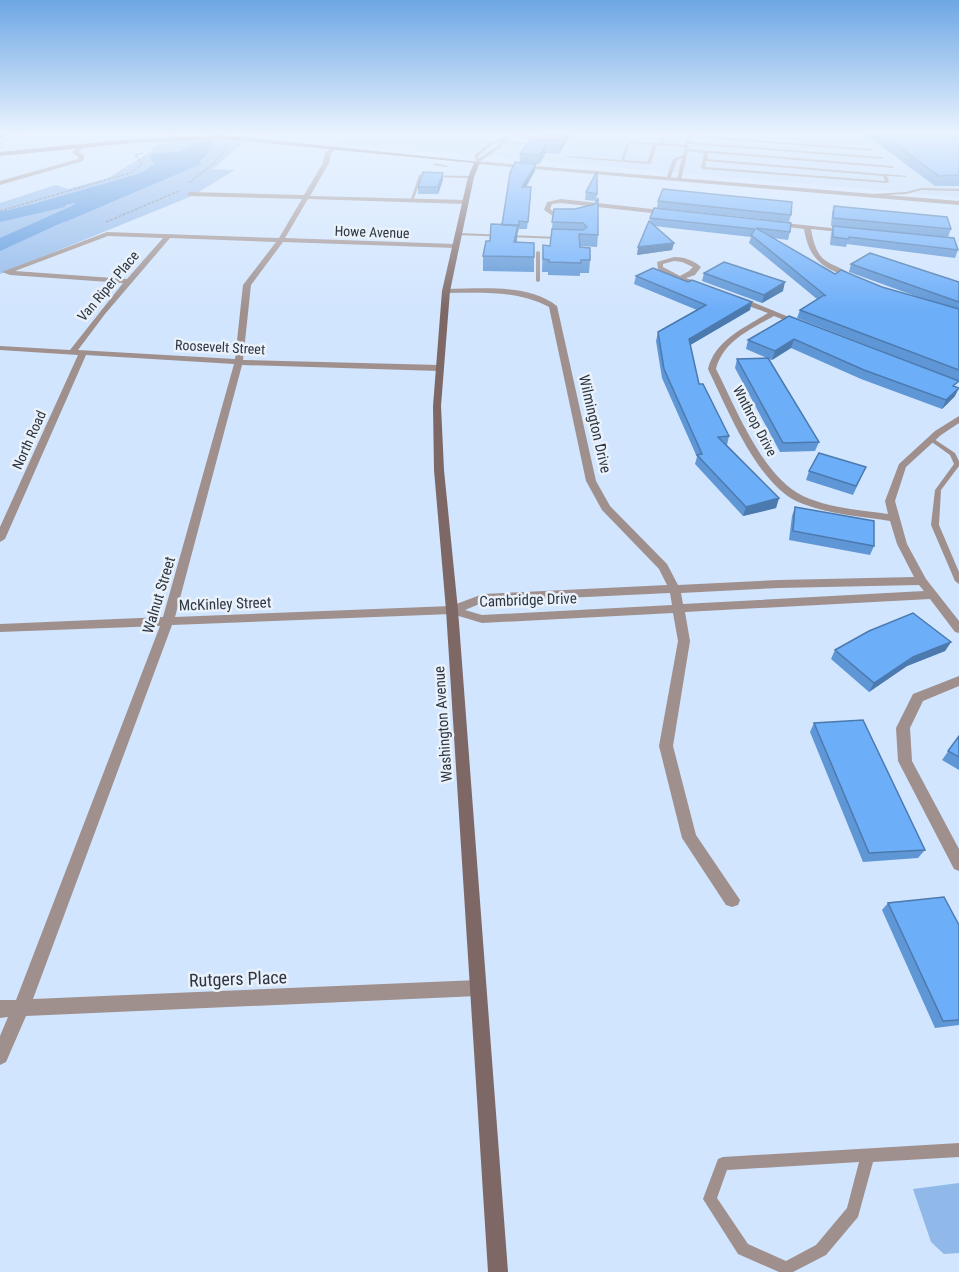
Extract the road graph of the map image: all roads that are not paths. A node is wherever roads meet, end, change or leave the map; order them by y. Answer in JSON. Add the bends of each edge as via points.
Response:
{"nodes":[{"id":1,"x":310,"y":191,"type":"edge"},
{"id":2,"x":414,"y":191,"type":"edge"},
{"id":3,"x":468,"y":191,"type":"edge"},
{"id":4,"x":820,"y":191,"type":"edge"},
{"id":5,"x":912,"y":191,"type":"edge"},
{"id":6,"x":922,"y":191,"type":"edge"},
{"id":7,"x":190,"y":194,"type":"dead end"},
{"id":8,"x":865,"y":195,"type":"junction"},
{"id":9,"x":306,"y":198,"type":"junction"},
{"id":10,"x":411,"y":201,"type":"junction"},
{"id":11,"x":928,"y":201,"type":"junction"},
{"id":12,"x":466,"y":202,"type":"junction"},
{"id":13,"x":959,"y":203,"type":"edge"},
{"id":14,"x":593,"y":204,"type":"junction"},
{"id":15,"x":591,"y":213,"type":"edge"},
{"id":16,"x":680,"y":214,"type":"edge"},
{"id":17,"x":573,"y":216,"type":"edge"},
{"id":18,"x":766,"y":224,"type":"edge"},
{"id":19,"x":807,"y":227,"type":"junction"},
{"id":20,"x":861,"y":232,"type":"edge"},
{"id":21,"x":167,"y":237,"type":"junction"},
{"id":22,"x":561,"y":238,"type":"edge"},
{"id":23,"x":457,"y":240,"type":"junction"},
{"id":24,"x":280,"y":241,"type":"junction"},
{"id":25,"x":538,"y":252,"type":"dead end"},
{"id":26,"x":681,"y":279,"type":"junction"},
{"id":27,"x":857,"y":279,"type":"edge"},
{"id":28,"x":128,"y":281,"type":"junction"},
{"id":29,"x":538,"y":281,"type":"dead end"},
{"id":30,"x":711,"y":290,"type":"edge"},
{"id":31,"x":446,"y":291,"type":"junction"},
{"id":32,"x":732,"y":297,"type":"edge"},
{"id":33,"x":774,"y":313,"type":"junction"},
{"id":34,"x":811,"y":328,"type":"edge"},
{"id":35,"x":0,"y":348,"type":"edge"},
{"id":36,"x":72,"y":352,"type":"junction"},
{"id":37,"x":83,"y":353,"type":"junction"},
{"id":38,"x":239,"y":362,"type":"junction"},
{"id":39,"x":439,"y":368,"type":"junction"},
{"id":40,"x":959,"y":419,"type":"edge"},
{"id":41,"x":931,"y":439,"type":"junction"},
{"id":42,"x":895,"y":518,"type":"junction"},
{"id":43,"x":0,"y":539,"type":"edge"},
{"id":44,"x":922,"y":581,"type":"junction"},
{"id":45,"x":959,"y":581,"type":"edge"},
{"id":46,"x":675,"y":589,"type":"junction"},
{"id":47,"x":933,"y":595,"type":"junction"},
{"id":48,"x":679,"y":608,"type":"junction"},
{"id":49,"x":452,"y":610,"type":"junction"},
{"id":50,"x":168,"y":621,"type":"junction"},
{"id":51,"x":0,"y":628,"type":"edge"},
{"id":52,"x":959,"y":628,"type":"edge"},
{"id":53,"x":959,"y":681,"type":"edge"},
{"id":54,"x":957,"y":856,"type":"edge"},
{"id":55,"x":732,"y":900,"type":"dead end"},
{"id":56,"x":478,"y":988,"type":"junction"},
{"id":57,"x":21,"y":1008,"type":"junction"},
{"id":58,"x":0,"y":1009,"type":"edge"},
{"id":59,"x":0,"y":1056,"type":"edge"},
{"id":60,"x":959,"y":1150,"type":"edge"},
{"id":61,"x":868,"y":1155,"type":"junction"},
{"id":62,"x":498,"y":1272,"type":"edge"}],
"edges":[{"from":1,"to":9,"type":"street","name":"Walnut Street"},
{"from":2,"to":10,"type":"lane"},
{"from":3,"to":12,"type":"main road","name":"Washington Avenue"},
{"from":4,"to":8,"type":"street"},
{"from":5,"to":8,"type":"lane"},
{"from":6,"to":11,"type":"lane"},
{"from":7,"to":9,"type":"street"},
{"from":8,"to":11,"type":"street"},
{"from":9,"to":10,"type":"street"},
{"from":9,"to":24,"type":"street","name":"Walnut Street"},
{"from":10,"to":12,"type":"street"},
{"from":11,"to":13,"type":"street"},
{"from":12,"to":23,"type":"main road","name":"Washington Avenue"},
{"from":14,"to":15,"type":"street"},
{"from":14,"to":16,"type":"street"},
{"from":14,"to":17,"type":"street","via":[[549,203],[547,210],[556,216]]},
{"from":18,"to":19,"type":"street"},
{"from":19,"to":20,"type":"street"},
{"from":19,"to":27,"type":"street","via":[[814,256],[828,268]]},
{"from":21,"to":24,"type":"street","name":"Howe Avenue"},
{"from":21,"to":28,"type":"street","name":"Van Riper Place"},
{"from":21,"to":28,"type":"street","name":"Howe Avenue","via":[[107,234],[6,272]]},
{"from":22,"to":23,"type":"lane"},
{"from":23,"to":24,"type":"street","name":"Howe Avenue"},
{"from":23,"to":31,"type":"main road","name":"Washington Avenue"},
{"from":24,"to":38,"type":"street","name":"Walnut Street","via":[[248,285]]},
{"from":25,"to":29,"type":"lane"},
{"from":26,"to":26,"type":"street","via":[[697,267],[681,259],[659,263],[666,273]]},
{"from":26,"to":30,"type":"street"},
{"from":28,"to":36,"type":"street","name":"Van Riper Place"},
{"from":31,"to":39,"type":"main road","name":"Washington Avenue"},
{"from":31,"to":46,"type":"street","name":"Wilmington Drive","via":[[513,292],[538,296],[553,306],[591,481],[606,508],[663,567]]},
{"from":32,"to":33,"type":"street"},
{"from":33,"to":34,"type":"street"},
{"from":33,"to":42,"type":"street","name":"Wnthrop Drive","via":[[722,347],[713,358],[712,369],[767,472],[797,497],[832,508]]},
{"from":35,"to":36,"type":"street","name":"Roosevelt Street"},
{"from":36,"to":37,"type":"street","name":"Roosevelt Street"},
{"from":37,"to":38,"type":"street","name":"Roosevelt Street"},
{"from":37,"to":43,"type":"street","name":"North Road"},
{"from":38,"to":39,"type":"street","name":"Roosevelt Street"},
{"from":38,"to":50,"type":"street","name":"Walnut Street"},
{"from":39,"to":49,"type":"main road","name":"Washington Avenue","via":[[439,470]]},
{"from":40,"to":41,"type":"street"},
{"from":41,"to":42,"type":"street","via":[[902,466],[890,501]]},
{"from":41,"to":45,"type":"lane","via":[[953,454],[957,464],[938,490],[935,525]]},
{"from":42,"to":44,"type":"street","via":[[902,544]]},
{"from":44,"to":46,"type":"street","name":"Cambridge Drive"},
{"from":44,"to":47,"type":"street"},
{"from":46,"to":48,"type":"street","name":"Wilmington Drive"},
{"from":46,"to":49,"type":"street","name":"Cambridge Drive","via":[[483,598]]},
{"from":47,"to":48,"type":"street","name":"Cambridge Drive"},
{"from":47,"to":52,"type":"street"},
{"from":48,"to":49,"type":"street","name":"Cambridge Drive","via":[[482,619]]},
{"from":48,"to":55,"type":"street","name":"Wilmington Drive","via":[[684,641],[666,746],[689,838]]},
{"from":49,"to":50,"type":"street","name":"McKinley Street"},
{"from":49,"to":56,"type":"main road","name":"Washington Avenue"},
{"from":50,"to":51,"type":"street","name":"McKinley Street"},
{"from":50,"to":57,"type":"street","name":"Walnut Street"},
{"from":53,"to":54,"type":"street","via":[[918,698],[903,728],[905,761]]},
{"from":56,"to":57,"type":"street","name":"Rutgers Place"},
{"from":56,"to":62,"type":"main road","name":"Washington Avenue"},
{"from":57,"to":58,"type":"street","name":"Rutgers Place"},
{"from":57,"to":59,"type":"street","name":"Walnut Street"},
{"from":60,"to":61,"type":"lane"},
{"from":61,"to":61,"type":"lane","via":[[723,1164],[710,1199],[743,1249],[786,1268],[821,1250],[853,1212]]}]}
